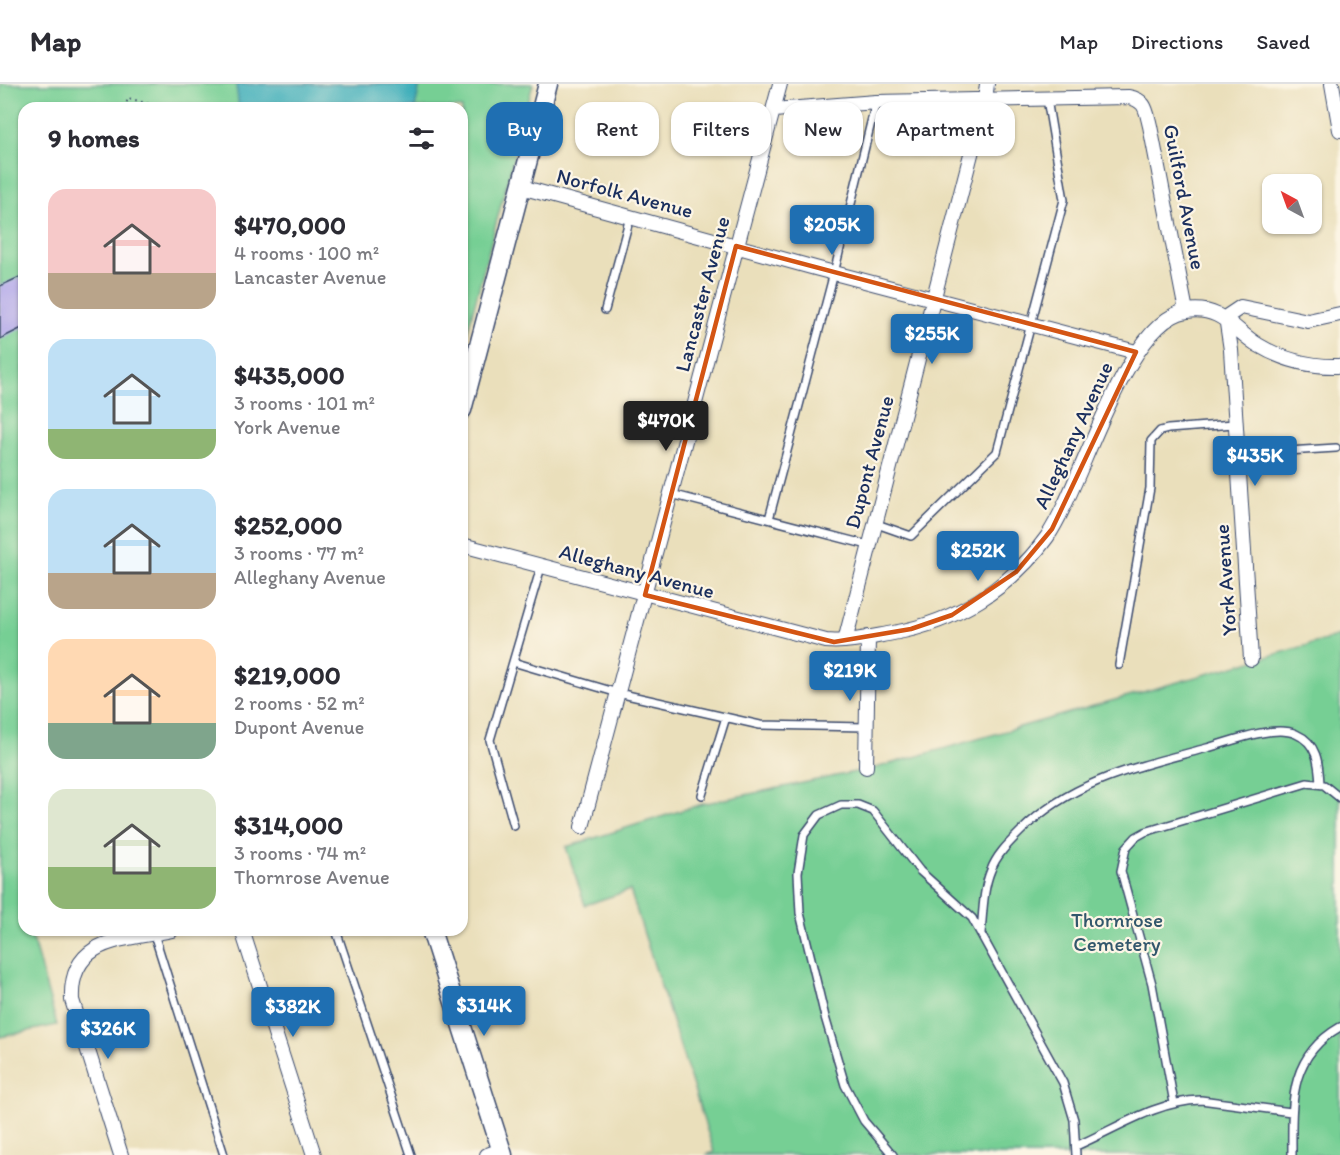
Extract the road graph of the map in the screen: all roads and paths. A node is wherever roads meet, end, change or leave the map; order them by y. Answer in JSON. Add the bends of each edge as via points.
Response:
{"nodes":[{"id":1,"x":548,"y":84,"type":"edge"},
{"id":2,"x":780,"y":84,"type":"edge"},
{"id":3,"x":987,"y":84,"type":"edge"},
{"id":4,"x":1332,"y":84,"type":"edge"},
{"id":5,"x":1047,"y":99,"type":"junction"},
{"id":6,"x":985,"y":100,"type":"junction"},
{"id":7,"x":127,"y":102,"type":"edge"},
{"id":8,"x":142,"y":102,"type":"edge"},
{"id":9,"x":875,"y":102,"type":"edge"},
{"id":10,"x":876,"y":102,"type":"edge"},
{"id":11,"x":875,"y":106,"type":"edge"},
{"id":12,"x":774,"y":110,"type":"junction"},
{"id":13,"x":1340,"y":130,"type":"edge"},
{"id":14,"x":521,"y":187,"type":"junction"},
{"id":15,"x":631,"y":216,"type":"junction"},
{"id":16,"x":736,"y":246,"type":"junction"},
{"id":17,"x":834,"y":273,"type":"junction"},
{"id":18,"x":933,"y":299,"type":"junction"},
{"id":19,"x":605,"y":310,"type":"dead end"},
{"id":20,"x":1186,"y":311,"type":"junction"},
{"id":21,"x":1340,"y":314,"type":"edge"},
{"id":22,"x":1226,"y":317,"type":"junction"},
{"id":23,"x":1031,"y":325,"type":"junction"},
{"id":24,"x":1136,"y":351,"type":"junction"},
{"id":25,"x":1340,"y":366,"type":"edge"},
{"id":26,"x":468,"y":387,"type":"edge"},
{"id":27,"x":1234,"y":424,"type":"junction"},
{"id":28,"x":1336,"y":448,"type":"dead end"},
{"id":29,"x":1237,"y":454,"type":"junction"},
{"id":30,"x":672,"y":494,"type":"junction"},
{"id":31,"x":769,"y":519,"type":"junction"},
{"id":32,"x":874,"y":523,"type":"junction"},
{"id":33,"x":868,"y":545,"type":"junction"},
{"id":34,"x":468,"y":547,"type":"edge"},
{"id":35,"x":541,"y":567,"type":"junction"},
{"id":36,"x":645,"y":595,"type":"junction"},
{"id":37,"x":868,"y":637,"type":"junction"},
{"id":38,"x":846,"y":641,"type":"junction"},
{"id":39,"x":1251,"y":660,"type":"dead end"},
{"id":40,"x":513,"y":662,"type":"junction"},
{"id":41,"x":1119,"y":665,"type":"dead end"},
{"id":42,"x":618,"y":693,"type":"junction"},
{"id":43,"x":726,"y":717,"type":"junction"},
{"id":44,"x":866,"y":727,"type":"junction"},
{"id":45,"x":866,"y":767,"type":"dead end"},
{"id":46,"x":1320,"y":784,"type":"junction"},
{"id":47,"x":702,"y":795,"type":"dead end"},
{"id":48,"x":1340,"y":798,"type":"edge"},
{"id":49,"x":514,"y":826,"type":"dead end"},
{"id":50,"x":582,"y":827,"type":"dead end"},
{"id":51,"x":981,"y":933,"type":"junction"},
{"id":52,"x":142,"y":936,"type":"edge"},
{"id":53,"x":155,"y":936,"type":"edge"},
{"id":54,"x":244,"y":936,"type":"edge"},
{"id":55,"x":338,"y":936,"type":"edge"},
{"id":56,"x":433,"y":936,"type":"edge"},
{"id":57,"x":1340,"y":1027,"type":"edge"},
{"id":58,"x":1174,"y":1103,"type":"junction"},
{"id":59,"x":1291,"y":1112,"type":"junction"},
{"id":60,"x":1076,"y":1146,"type":"junction"},
{"id":61,"x":497,"y":1153,"type":"edge"},
{"id":62,"x":121,"y":1155,"type":"edge"},
{"id":63,"x":224,"y":1155,"type":"edge"},
{"id":64,"x":314,"y":1155,"type":"edge"},
{"id":65,"x":411,"y":1155,"type":"edge"},
{"id":66,"x":893,"y":1155,"type":"edge"},
{"id":67,"x":1076,"y":1155,"type":"edge"},
{"id":68,"x":1292,"y":1155,"type":"edge"}],
"edges":[{"from":1,"to":14,"type":"street"},
{"from":2,"to":12,"type":"street","name":"Lancaster Avenue"},
{"from":3,"to":6,"type":"street","name":"Dupont Avenue"},
{"from":4,"to":13,"type":"street"},
{"from":5,"to":6,"type":"street","name":"Guilford Avenue"},
{"from":5,"to":20,"type":"street","name":"Guilford Avenue","via":[[1128,97],[1144,104]]},
{"from":5,"to":23,"type":"lane","via":[[1064,200]]},
{"from":6,"to":10,"type":"street","name":"Guilford Avenue"},
{"from":6,"to":18,"type":"street","name":"Dupont Avenue"},
{"from":7,"to":8,"type":"path","via":[[128,98]]},
{"from":9,"to":12,"type":"street","name":"Guilford Avenue"},
{"from":11,"to":17,"type":"lane"},
{"from":12,"to":16,"type":"street","name":"Lancaster Avenue"},
{"from":14,"to":15,"type":"street","name":"Norfolk Avenue"},
{"from":14,"to":26,"type":"street"},
{"from":15,"to":16,"type":"street","name":"Norfolk Avenue"},
{"from":15,"to":19,"type":"lane"},
{"from":16,"to":17,"type":"street","name":"Norfolk Avenue"},
{"from":16,"to":30,"type":"street","name":"Lancaster Avenue"},
{"from":17,"to":18,"type":"street","name":"Norfolk Avenue"},
{"from":17,"to":31,"type":"lane"},
{"from":18,"to":23,"type":"street","name":"Norfolk Avenue"},
{"from":18,"to":32,"type":"street","name":"Dupont Avenue"},
{"from":20,"to":22,"type":"street"},
{"from":20,"to":24,"type":"street","name":"Alleghany Avenue","via":[[1160,325]]},
{"from":21,"to":22,"type":"street","via":[[1308,321],[1241,307]]},
{"from":22,"to":25,"type":"street","via":[[1258,345],[1279,355],[1308,364]]},
{"from":22,"to":27,"type":"street","name":"York Avenue"},
{"from":23,"to":24,"type":"street","name":"Norfolk Avenue"},
{"from":23,"to":32,"type":"lane","via":[[997,452],[911,536]]},
{"from":24,"to":37,"type":"street","name":"Alleghany Avenue","via":[[1052,529],[1024,564],[986,596],[952,615],[911,630]]},
{"from":27,"to":29,"type":"street","name":"York Avenue"},
{"from":27,"to":41,"type":"lane","via":[[1168,429],[1151,441],[1150,488]]},
{"from":28,"to":29,"type":"lane"},
{"from":29,"to":39,"type":"street","name":"York Avenue"},
{"from":30,"to":31,"type":"lane"},
{"from":30,"to":36,"type":"street","name":"Lancaster Avenue"},
{"from":31,"to":33,"type":"lane"},
{"from":32,"to":33,"type":"street","name":"Dupont Avenue"},
{"from":33,"to":38,"type":"street","name":"Dupont Avenue"},
{"from":34,"to":35,"type":"street","name":"Alleghany Avenue"},
{"from":35,"to":36,"type":"street","name":"Alleghany Avenue"},
{"from":35,"to":40,"type":"lane"},
{"from":36,"to":38,"type":"street","name":"Alleghany Avenue","via":[[791,634]]},
{"from":36,"to":42,"type":"street","name":"Lancaster Avenue"},
{"from":37,"to":38,"type":"street","name":"Alleghany Avenue"},
{"from":37,"to":44,"type":"street"},
{"from":40,"to":42,"type":"lane"},
{"from":40,"to":49,"type":"lane","via":[[490,740]]},
{"from":42,"to":43,"type":"lane"},
{"from":42,"to":50,"type":"street","name":"Lancaster Avenue"},
{"from":43,"to":44,"type":"lane","via":[[760,725]]},
{"from":43,"to":47,"type":"lane"},
{"from":44,"to":45,"type":"street"},
{"from":46,"to":48,"type":"lane"},
{"from":46,"to":51,"type":"lane","via":[[1318,762],[1311,746],[1298,735],[1281,730],[1092,782],[1045,809],[997,857],[987,881]]},
{"from":46,"to":58,"type":"lane","via":[[1305,783],[1145,832],[1124,852],[1121,871],[1152,984]]},
{"from":51,"to":60,"type":"lane","via":[[1063,1083],[1073,1113]]},
{"from":51,"to":66,"type":"lane","via":[[966,911],[920,871],[873,811],[858,805],[836,806],[819,815],[807,829],[800,850],[800,913],[825,1017],[849,1095],[870,1130]]},
{"from":52,"to":62,"type":"street","via":[[107,942],[83,960],[74,979],[72,1000]]},
{"from":53,"to":63,"type":"lane"},
{"from":54,"to":64,"type":"street"},
{"from":55,"to":65,"type":"lane"},
{"from":56,"to":61,"type":"street"},
{"from":57,"to":59,"type":"lane","via":[[1303,1064],[1294,1086]]},
{"from":58,"to":59,"type":"lane","via":[[1201,1100]]},
{"from":58,"to":60,"type":"lane"},
{"from":59,"to":68,"type":"lane"},
{"from":60,"to":67,"type":"lane"}]}
